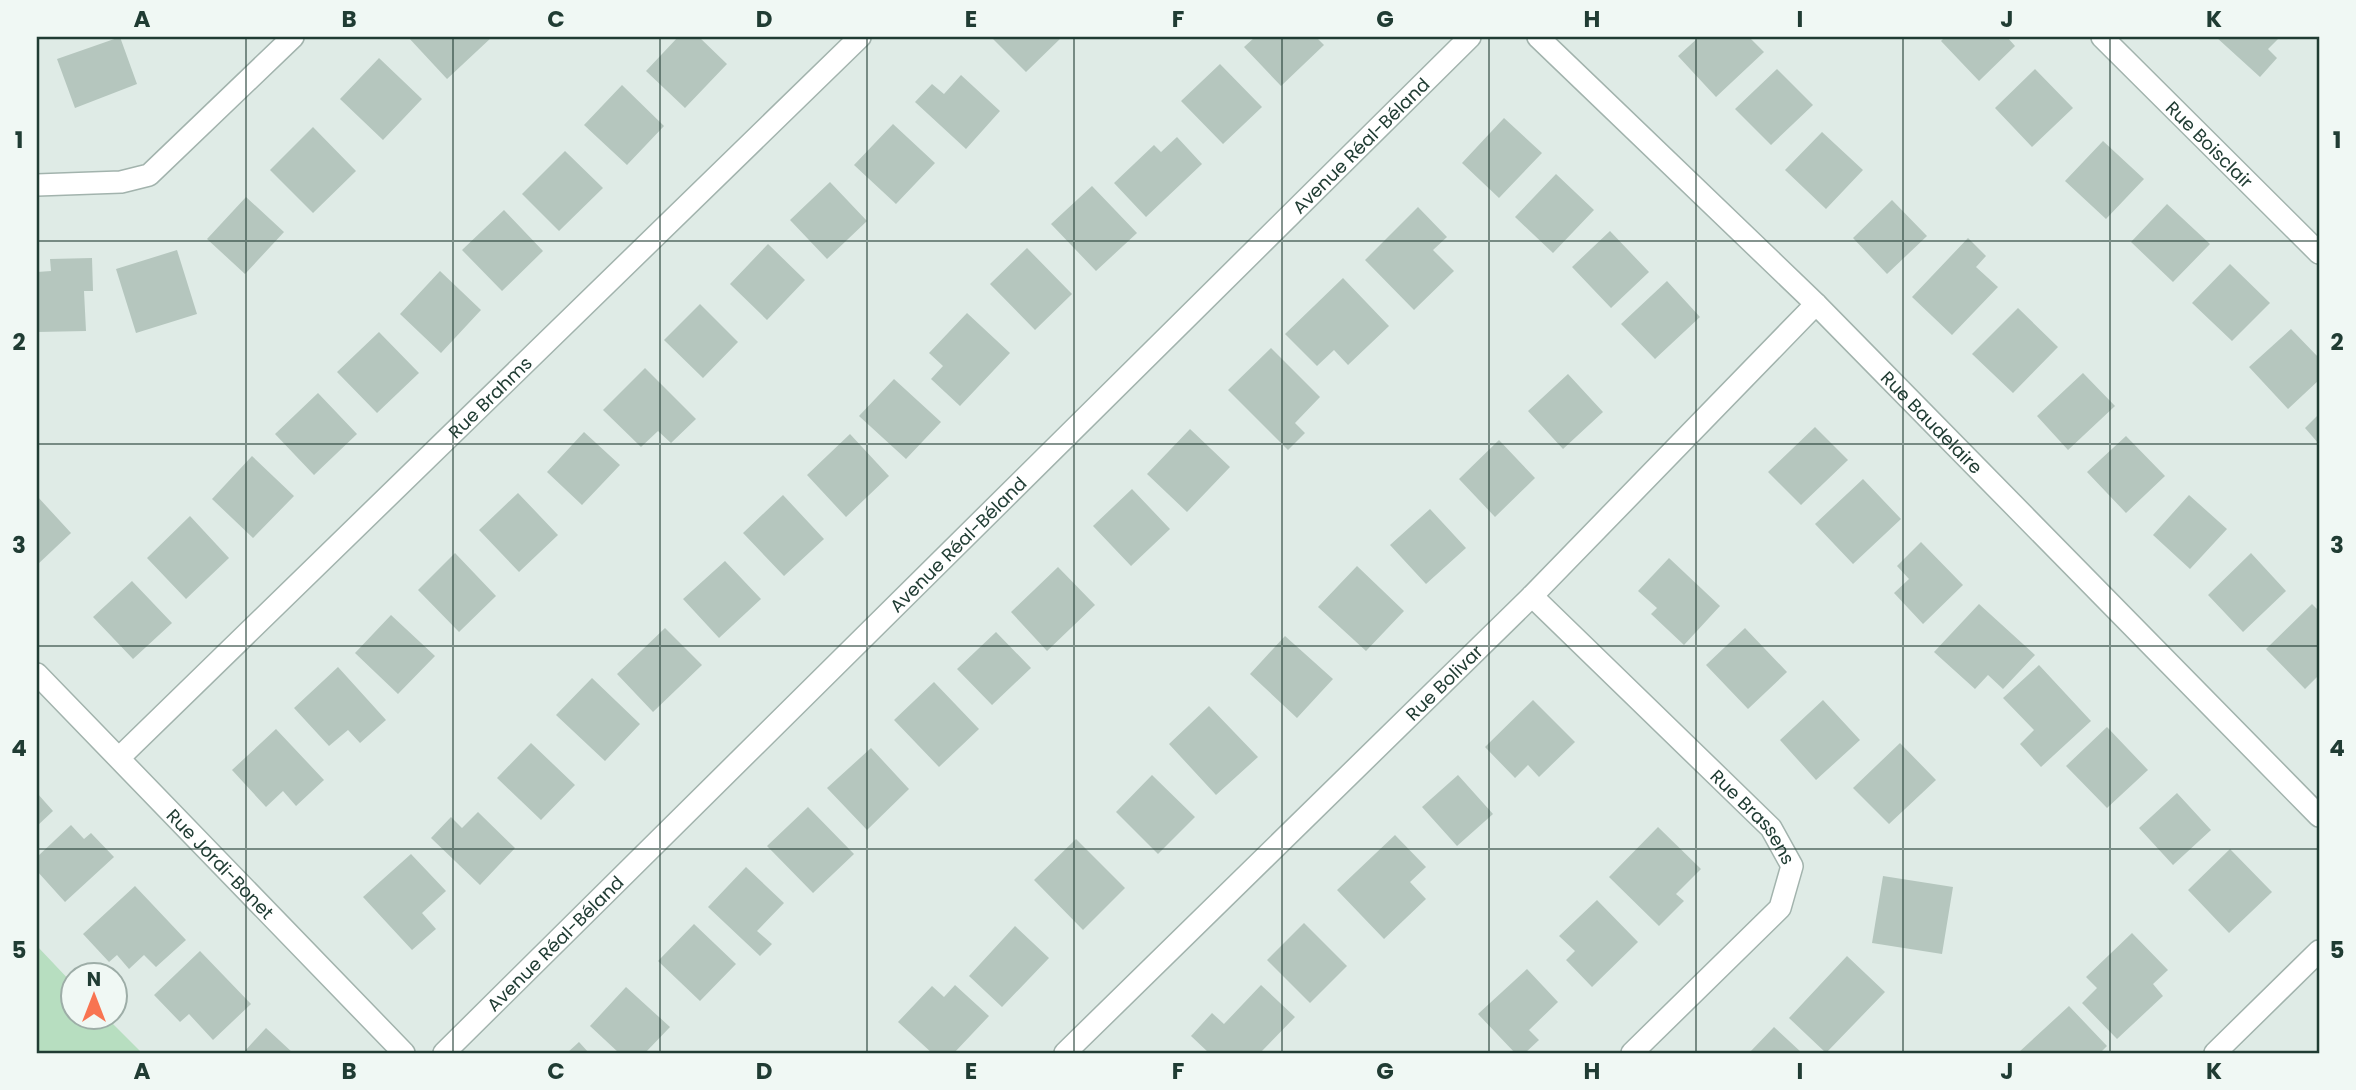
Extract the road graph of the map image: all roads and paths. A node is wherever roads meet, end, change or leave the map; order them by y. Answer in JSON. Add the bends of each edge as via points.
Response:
{"nodes":[{"id":1,"x":293,"y":37,"type":"edge"},
{"id":2,"x":860,"y":37,"type":"edge"},
{"id":3,"x":1470,"y":37,"type":"edge"},
{"id":4,"x":1538,"y":37,"type":"edge"},
{"id":5,"x":2102,"y":37,"type":"edge"},
{"id":6,"x":37,"y":185,"type":"edge"},
{"id":7,"x":2319,"y":253,"type":"edge"},
{"id":8,"x":1816,"y":304,"type":"junction"},
{"id":9,"x":1532,"y":596,"type":"junction"},
{"id":10,"x":37,"y":674,"type":"edge"},
{"id":11,"x":120,"y":757,"type":"junction"},
{"id":12,"x":2319,"y":816,"type":"edge"},
{"id":13,"x":2319,"y":951,"type":"edge"},
{"id":14,"x":404,"y":1053,"type":"edge"},
{"id":15,"x":444,"y":1053,"type":"edge"},
{"id":16,"x":1065,"y":1053,"type":"edge"},
{"id":17,"x":1632,"y":1053,"type":"edge"},
{"id":18,"x":2216,"y":1053,"type":"edge"}],
"edges":[{"from":1,"to":6,"type":"street","via":[[149,175],[121,183]]},
{"from":2,"to":11,"type":"street","name":"Rue Brahms"},
{"from":3,"to":15,"type":"street","name":"Avenue Réal-Béland"},
{"from":4,"to":8,"type":"street","name":"Rue Baudelaire"},
{"from":5,"to":7,"type":"street","name":"Rue Boisclair"},
{"from":8,"to":9,"type":"street","name":"Rue Bolivar"},
{"from":8,"to":12,"type":"street","name":"Rue Baudelaire"},
{"from":9,"to":16,"type":"street","name":"Rue Bolivar"},
{"from":9,"to":17,"type":"street","name":"Rue Brassens","via":[[1771,828],[1791,866],[1780,908]]},
{"from":10,"to":11,"type":"street","name":"Rue Jordi-Bonet"},
{"from":11,"to":14,"type":"street","name":"Rue Jordi-Bonet"},
{"from":13,"to":18,"type":"street"}]}
